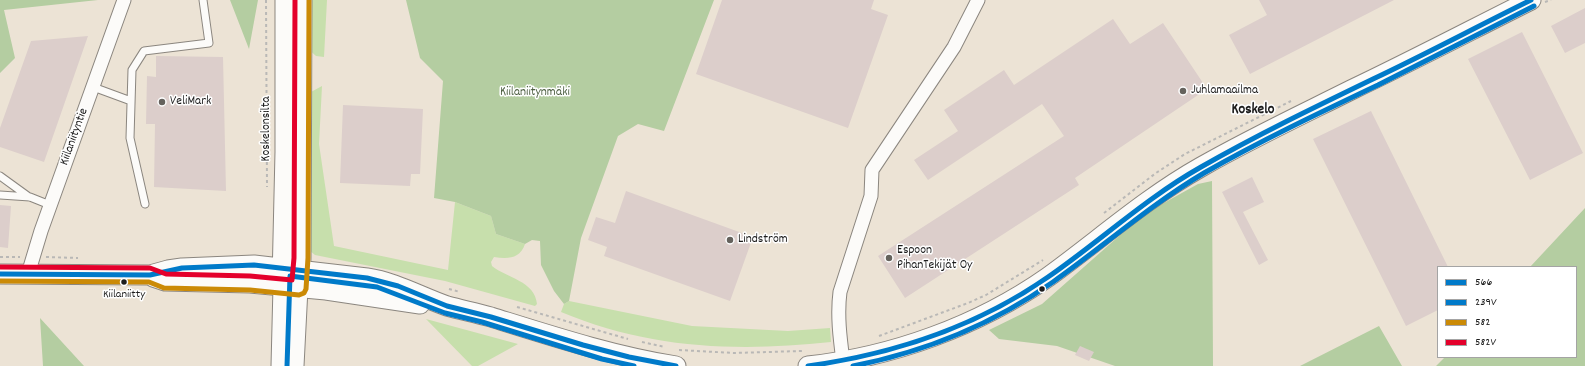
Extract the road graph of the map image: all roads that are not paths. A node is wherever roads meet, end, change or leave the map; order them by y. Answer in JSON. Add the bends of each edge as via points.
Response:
{"nodes":[{"id":1,"x":124,"y":0,"type":"edge"},
{"id":2,"x":203,"y":0,"type":"edge"},
{"id":3,"x":285,"y":0,"type":"edge"},
{"id":4,"x":302,"y":0,"type":"edge"},
{"id":5,"x":978,"y":0,"type":"edge"},
{"id":6,"x":1531,"y":0,"type":"edge"},
{"id":7,"x":93,"y":87,"type":"junction"},
{"id":8,"x":131,"y":101,"type":"junction"},
{"id":9,"x":0,"y":176,"type":"edge"},
{"id":10,"x":0,"y":195,"type":"edge"},
{"id":11,"x":30,"y":197,"type":"junction"},
{"id":12,"x":145,"y":204,"type":"dead end"},
{"id":13,"x":50,"y":205,"type":"junction"},
{"id":14,"x":31,"y":266,"type":"junction"},
{"id":15,"x":0,"y":274,"type":"edge"},
{"id":16,"x":291,"y":278,"type":"junction"},
{"id":17,"x":676,"y":358,"type":"edge"},
{"id":18,"x":808,"y":358,"type":"edge"},
{"id":19,"x":843,"y":361,"type":"junction"},
{"id":20,"x":280,"y":366,"type":"edge"},
{"id":21,"x":295,"y":366,"type":"edge"}],
"edges":[{"from":1,"to":7,"type":"street","name":"Kiilaniityntie"},
{"from":2,"to":8,"type":"lane","via":[[209,43],[144,51],[132,70]]},
{"from":3,"to":16,"type":"main road","name":"Koskelonsilta"},
{"from":4,"to":16,"type":"main road"},
{"from":5,"to":19,"type":"street","via":[[954,47],[872,170],[871,196],[838,305]]},
{"from":6,"to":19,"type":"main road","via":[[1201,167],[1164,189],[1047,278],[1012,299],[928,338]]},
{"from":7,"to":8,"type":"lane"},
{"from":7,"to":13,"type":"street","name":"Kiilaniityntie"},
{"from":8,"to":12,"type":"lane","via":[[130,138]]},
{"from":9,"to":11,"type":"lane"},
{"from":10,"to":11,"type":"lane"},
{"from":11,"to":13,"type":"lane"},
{"from":13,"to":14,"type":"street","name":"Kiilaniityntie"},
{"from":14,"to":15,"type":"main road"},
{"from":14,"to":16,"type":"main road","via":[[150,275],[165,281],[250,283]]},
{"from":16,"to":17,"type":"main road","via":[[341,292],[427,305],[445,296],[484,315],[604,352],[643,361]]},
{"from":16,"to":20,"type":"street"},
{"from":16,"to":21,"type":"street"},
{"from":18,"to":19,"type":"main road"}]}
